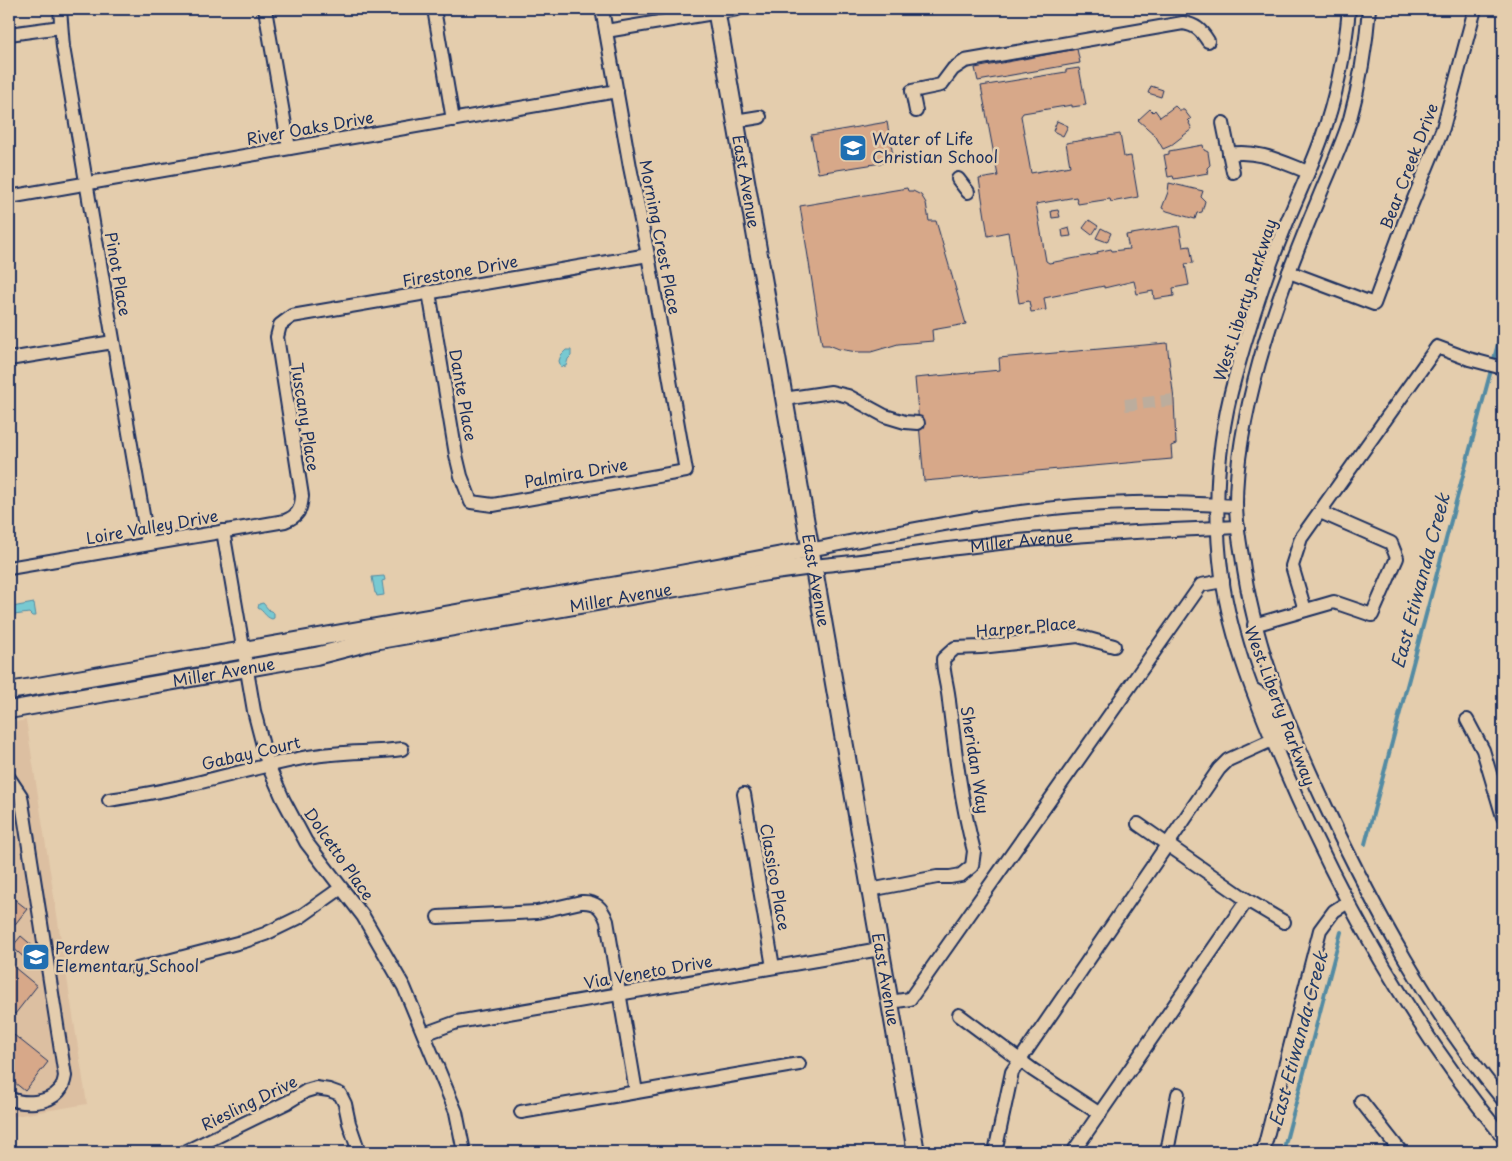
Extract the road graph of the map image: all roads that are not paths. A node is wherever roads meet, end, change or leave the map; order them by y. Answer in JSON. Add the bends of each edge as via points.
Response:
{"nodes":[{"id":1,"x":60,"y":9,"type":"edge"},
{"id":2,"x":265,"y":9,"type":"edge"},
{"id":3,"x":434,"y":9,"type":"edge"},
{"id":4,"x":602,"y":9,"type":"edge"},
{"id":5,"x":737,"y":9,"type":"edge"},
{"id":6,"x":1349,"y":9,"type":"edge"},
{"id":7,"x":1369,"y":9,"type":"edge"},
{"id":8,"x":1475,"y":9,"type":"edge"},
{"id":9,"x":716,"y":10,"type":"edge"},
{"id":10,"x":61,"y":27,"type":"junction"},
{"id":11,"x":606,"y":31,"type":"junction"},
{"id":12,"x":9,"y":34,"type":"edge"},
{"id":13,"x":1208,"y":41,"type":"dead end"},
{"id":14,"x":617,"y":91,"type":"junction"},
{"id":15,"x":916,"y":111,"type":"dead end"},
{"id":16,"x":760,"y":117,"type":"dead end"},
{"id":17,"x":453,"y":120,"type":"junction"},
{"id":18,"x":735,"y":121,"type":"junction"},
{"id":19,"x":1223,"y":123,"type":"dead end"},
{"id":20,"x":289,"y":148,"type":"junction"},
{"id":21,"x":1229,"y":154,"type":"junction"},
{"id":22,"x":1233,"y":172,"type":"dead end"},
{"id":23,"x":1308,"y":172,"type":"junction"},
{"id":24,"x":958,"y":179,"type":"dead end"},
{"id":25,"x":86,"y":184,"type":"junction"},
{"id":26,"x":968,"y":192,"type":"dead end"},
{"id":27,"x":9,"y":197,"type":"edge"},
{"id":28,"x":648,"y":255,"type":"junction"},
{"id":29,"x":1289,"y":272,"type":"junction"},
{"id":30,"x":429,"y":292,"type":"junction"},
{"id":31,"x":280,"y":325,"type":"joint"},
{"id":32,"x":113,"y":342,"type":"junction"},
{"id":33,"x":9,"y":360,"type":"edge"},
{"id":34,"x":1503,"y":368,"type":"edge"},
{"id":35,"x":784,"y":399,"type":"junction"},
{"id":36,"x":918,"y":423,"type":"dead end"},
{"id":37,"x":686,"y":471,"type":"joint"},
{"id":38,"x":471,"y":502,"type":"joint"},
{"id":39,"x":1216,"y":504,"type":"junction"},
{"id":40,"x":1236,"y":506,"type":"junction"},
{"id":41,"x":1320,"y":512,"type":"junction"},
{"id":42,"x":298,"y":513,"type":"joint"},
{"id":43,"x":1217,"y":528,"type":"junction"},
{"id":44,"x":1238,"y":528,"type":"junction"},
{"id":45,"x":223,"y":531,"type":"junction"},
{"id":46,"x":148,"y":544,"type":"junction"},
{"id":47,"x":809,"y":550,"type":"junction"},
{"id":48,"x":812,"y":566,"type":"junction"},
{"id":49,"x":9,"y":568,"type":"edge"},
{"id":50,"x":1223,"y":581,"type":"junction"},
{"id":51,"x":1305,"y":610,"type":"junction"},
{"id":52,"x":1254,"y":625,"type":"junction"},
{"id":53,"x":1114,"y":646,"type":"dead end"},
{"id":54,"x":243,"y":650,"type":"junction"},
{"id":55,"x":943,"y":659,"type":"joint"},
{"id":56,"x":246,"y":670,"type":"junction"},
{"id":57,"x":1253,"y":689,"type":"junction"},
{"id":58,"x":9,"y":691,"type":"edge"},
{"id":59,"x":9,"y":710,"type":"edge"},
{"id":60,"x":1467,"y":720,"type":"dead end"},
{"id":61,"x":1272,"y":740,"type":"junction"},
{"id":62,"x":1298,"y":747,"type":"junction"},
{"id":63,"x":402,"y":749,"type":"dead end"},
{"id":64,"x":268,"y":765,"type":"junction"},
{"id":65,"x":9,"y":778,"type":"edge"},
{"id":66,"x":1499,"y":791,"type":"edge"},
{"id":67,"x":744,"y":794,"type":"dead end"},
{"id":68,"x":109,"y":800,"type":"dead end"},
{"id":69,"x":1503,"y":817,"type":"edge"},
{"id":70,"x":1138,"y":824,"type":"dead end"},
{"id":71,"x":1168,"y":844,"type":"junction"},
{"id":72,"x":341,"y":888,"type":"junction"},
{"id":73,"x":870,"y":890,"type":"junction"},
{"id":74,"x":1247,"y":900,"type":"junction"},
{"id":75,"x":1348,"y":902,"type":"junction"},
{"id":76,"x":438,"y":917,"type":"dead end"},
{"id":77,"x":1284,"y":922,"type":"dead end"},
{"id":78,"x":880,"y":949,"type":"junction"},
{"id":79,"x":773,"y":966,"type":"junction"},
{"id":80,"x":137,"y":969,"type":"dead end"},
{"id":81,"x":620,"y":993,"type":"junction"},
{"id":82,"x":890,"y":1002,"type":"junction"},
{"id":83,"x":959,"y":1015,"type":"dead end"},
{"id":84,"x":424,"y":1034,"type":"junction"},
{"id":85,"x":1020,"y":1060,"type":"junction"},
{"id":86,"x":799,"y":1064,"type":"dead end"},
{"id":87,"x":636,"y":1092,"type":"junction"},
{"id":88,"x":1178,"y":1094,"type":"dead end"},
{"id":89,"x":9,"y":1098,"type":"edge"},
{"id":90,"x":1503,"y":1100,"type":"edge"},
{"id":91,"x":1361,"y":1101,"type":"dead end"},
{"id":92,"x":521,"y":1112,"type":"dead end"},
{"id":93,"x":1100,"y":1114,"type":"junction"},
{"id":94,"x":1503,"y":1137,"type":"edge"},
{"id":95,"x":185,"y":1152,"type":"edge"},
{"id":96,"x":359,"y":1152,"type":"edge"},
{"id":97,"x":464,"y":1152,"type":"edge"},
{"id":98,"x":916,"y":1152,"type":"edge"},
{"id":99,"x":996,"y":1152,"type":"edge"},
{"id":100,"x":1073,"y":1152,"type":"edge"},
{"id":101,"x":1166,"y":1152,"type":"edge"},
{"id":102,"x":1263,"y":1152,"type":"edge"},
{"id":103,"x":1401,"y":1152,"type":"edge"}],
"edges":[{"from":1,"to":10,"type":"street","name":"Pinot Place"},
{"from":2,"to":20,"type":"street"},
{"from":3,"to":17,"type":"street"},
{"from":4,"to":11,"type":"street","name":"Morning Crest Place"},
{"from":5,"to":9,"type":"street"},
{"from":6,"to":23,"type":"street","name":"West Liberty Parkway","via":[[1335,94]]},
{"from":7,"to":29,"type":"street","name":"West Liberty Parkway","via":[[1360,78],[1349,121]]},
{"from":8,"to":29,"type":"street","name":"Bear Creek Drive","via":[[1443,128],[1374,304]]},
{"from":9,"to":11,"type":"street"},
{"from":9,"to":18,"type":"main road","name":"East Avenue"},
{"from":10,"to":12,"type":"street"},
{"from":10,"to":25,"type":"street","name":"Pinot Place"},
{"from":11,"to":14,"type":"street","name":"Morning Crest Place"},
{"from":13,"to":15,"type":"street","via":[[1194,25],[1183,23],[965,61],[953,69],[941,85],[912,91]]},
{"from":14,"to":17,"type":"street","name":"River Oaks Drive"},
{"from":14,"to":28,"type":"street","name":"Morning Crest Place"},
{"from":16,"to":18,"type":"street"},
{"from":17,"to":20,"type":"street","name":"River Oaks Drive"},
{"from":18,"to":35,"type":"main road","name":"East Avenue"},
{"from":19,"to":21,"type":"street"},
{"from":20,"to":25,"type":"street","name":"River Oaks Drive"},
{"from":21,"to":22,"type":"street"},
{"from":21,"to":23,"type":"street","via":[[1257,154]]},
{"from":23,"to":39,"type":"street","name":"West Liberty Parkway","via":[[1269,270],[1235,376],[1222,443]]},
{"from":24,"to":26,"type":"street"},
{"from":25,"to":27,"type":"street","name":"River Oaks Drive"},
{"from":25,"to":32,"type":"street","name":"Pinot Place"},
{"from":28,"to":30,"type":"street","name":"Firestone Drive"},
{"from":28,"to":37,"type":"street","name":"Morning Crest Place"},
{"from":29,"to":40,"type":"street","name":"West Liberty Parkway","via":[[1250,398]]},
{"from":30,"to":31,"type":"street","name":"Firestone Drive","via":[[292,316]]},
{"from":30,"to":38,"type":"street","name":"Dante Place","via":[[456,455]]},
{"from":31,"to":42,"type":"street","name":"Tuscany Place","via":[[277,344],[302,496]]},
{"from":32,"to":33,"type":"street"},
{"from":32,"to":46,"type":"street","name":"Pinot Place"},
{"from":34,"to":41,"type":"street","via":[[1437,347]]},
{"from":35,"to":36,"type":"street","via":[[831,392],[848,396],[885,416]]},
{"from":35,"to":47,"type":"main road","name":"East Avenue"},
{"from":37,"to":38,"type":"street","name":"Palmira Drive","via":[[493,505]]},
{"from":39,"to":40,"type":"street","name":"Miller Avenue"},
{"from":39,"to":43,"type":"street","name":"West Liberty Parkway"},
{"from":39,"to":47,"type":"street","name":"Miller Avenue","via":[[1133,503],[1047,510],[923,528]]},
{"from":40,"to":44,"type":"street","name":"West Liberty Parkway"},
{"from":41,"to":51,"type":"street","via":[[1301,538],[1292,566]]},
{"from":41,"to":51,"type":"street","via":[[1391,543],[1397,558],[1372,615],[1334,602]]},
{"from":42,"to":45,"type":"street","name":"Loire Valley Drive","via":[[285,521]]},
{"from":43,"to":44,"type":"street","name":"Miller Avenue"},
{"from":43,"to":48,"type":"street","name":"Miller Avenue","via":[[1093,534]]},
{"from":43,"to":50,"type":"street","name":"West Liberty Parkway"},
{"from":44,"to":52,"type":"street","name":"West Liberty Parkway"},
{"from":45,"to":46,"type":"street","name":"Loire Valley Drive"},
{"from":45,"to":54,"type":"street","name":"Dolcetto Place"},
{"from":46,"to":49,"type":"street","name":"Loire Valley Drive"},
{"from":47,"to":48,"type":"main road","name":"East Avenue"},
{"from":47,"to":54,"type":"main road","name":"Miller Avenue"},
{"from":48,"to":56,"type":"main road","name":"Miller Avenue","via":[[374,640]]},
{"from":48,"to":73,"type":"main road","name":"East Avenue"},
{"from":50,"to":57,"type":"street","name":"West Liberty Parkway","via":[[1235,637]]},
{"from":50,"to":82,"type":"street","via":[[1201,585],[910,1000]]},
{"from":51,"to":52,"type":"street"},
{"from":52,"to":62,"type":"street","name":"West Liberty Parkway"},
{"from":53,"to":55,"type":"street","name":"Harper Place","via":[[1078,636],[955,648]]},
{"from":54,"to":56,"type":"street","name":"Dolcetto Place"},
{"from":54,"to":58,"type":"main road","name":"Miller Avenue"},
{"from":55,"to":73,"type":"street","name":"Sheridan Way","via":[[954,743],[974,851],[972,866],[955,876]]},
{"from":56,"to":59,"type":"main road","name":"Miller Avenue"},
{"from":56,"to":64,"type":"street","name":"Dolcetto Place"},
{"from":57,"to":61,"type":"street","name":"West Liberty Parkway"},
{"from":57,"to":62,"type":"street","via":[[1266,698],[1286,745]]},
{"from":60,"to":66,"type":"street"},
{"from":61,"to":71,"type":"street","via":[[1228,760]]},
{"from":61,"to":75,"type":"street","name":"West Liberty Parkway"},
{"from":62,"to":90,"type":"street","name":"West Liberty Parkway","via":[[1344,846],[1402,954],[1431,1002]]},
{"from":63,"to":64,"type":"street","name":"Gabay Court","via":[[326,754]]},
{"from":64,"to":68,"type":"street","name":"Gabay Court","via":[[185,786]]},
{"from":64,"to":72,"type":"street","name":"Dolcetto Place","via":[[294,822]]},
{"from":65,"to":89,"type":"street","via":[[21,796],[66,1076],[58,1093],[48,1099],[36,1102]]},
{"from":66,"to":69,"type":"street"},
{"from":67,"to":79,"type":"street","name":"Classico Place"},
{"from":70,"to":71,"type":"street"},
{"from":71,"to":74,"type":"street"},
{"from":71,"to":85,"type":"street"},
{"from":72,"to":80,"type":"street","via":[[300,917],[265,934]]},
{"from":72,"to":84,"type":"street","name":"Dolcetto Place","via":[[363,916],[404,987]]},
{"from":73,"to":78,"type":"main road","name":"East Avenue"},
{"from":74,"to":77,"type":"street"},
{"from":74,"to":93,"type":"street"},
{"from":75,"to":94,"type":"street","name":"West Liberty Parkway","via":[[1420,1026]]},
{"from":75,"to":102,"type":"street","via":[[1334,911],[1320,930]]},
{"from":76,"to":81,"type":"street","via":[[537,912],[581,902],[594,903],[600,907],[607,921]]},
{"from":78,"to":79,"type":"street","name":"Via Veneto Drive"},
{"from":78,"to":82,"type":"main road","name":"East Avenue"},
{"from":79,"to":81,"type":"street","name":"Via Veneto Drive"},
{"from":81,"to":84,"type":"street","name":"Via Veneto Drive","via":[[457,1022]]},
{"from":81,"to":87,"type":"street"},
{"from":82,"to":98,"type":"main road","name":"East Avenue"},
{"from":83,"to":85,"type":"street"},
{"from":84,"to":97,"type":"street","name":"Dolcetto Place","via":[[456,1112]]},
{"from":85,"to":93,"type":"street"},
{"from":85,"to":99,"type":"street","via":[[1012,1072]]},
{"from":86,"to":87,"type":"street"},
{"from":87,"to":92,"type":"street"},
{"from":88,"to":101,"type":"street"},
{"from":91,"to":103,"type":"street"},
{"from":93,"to":100,"type":"street"},
{"from":95,"to":96,"type":"street","name":"Riesling Drive","via":[[316,1088],[340,1094]]}]}
